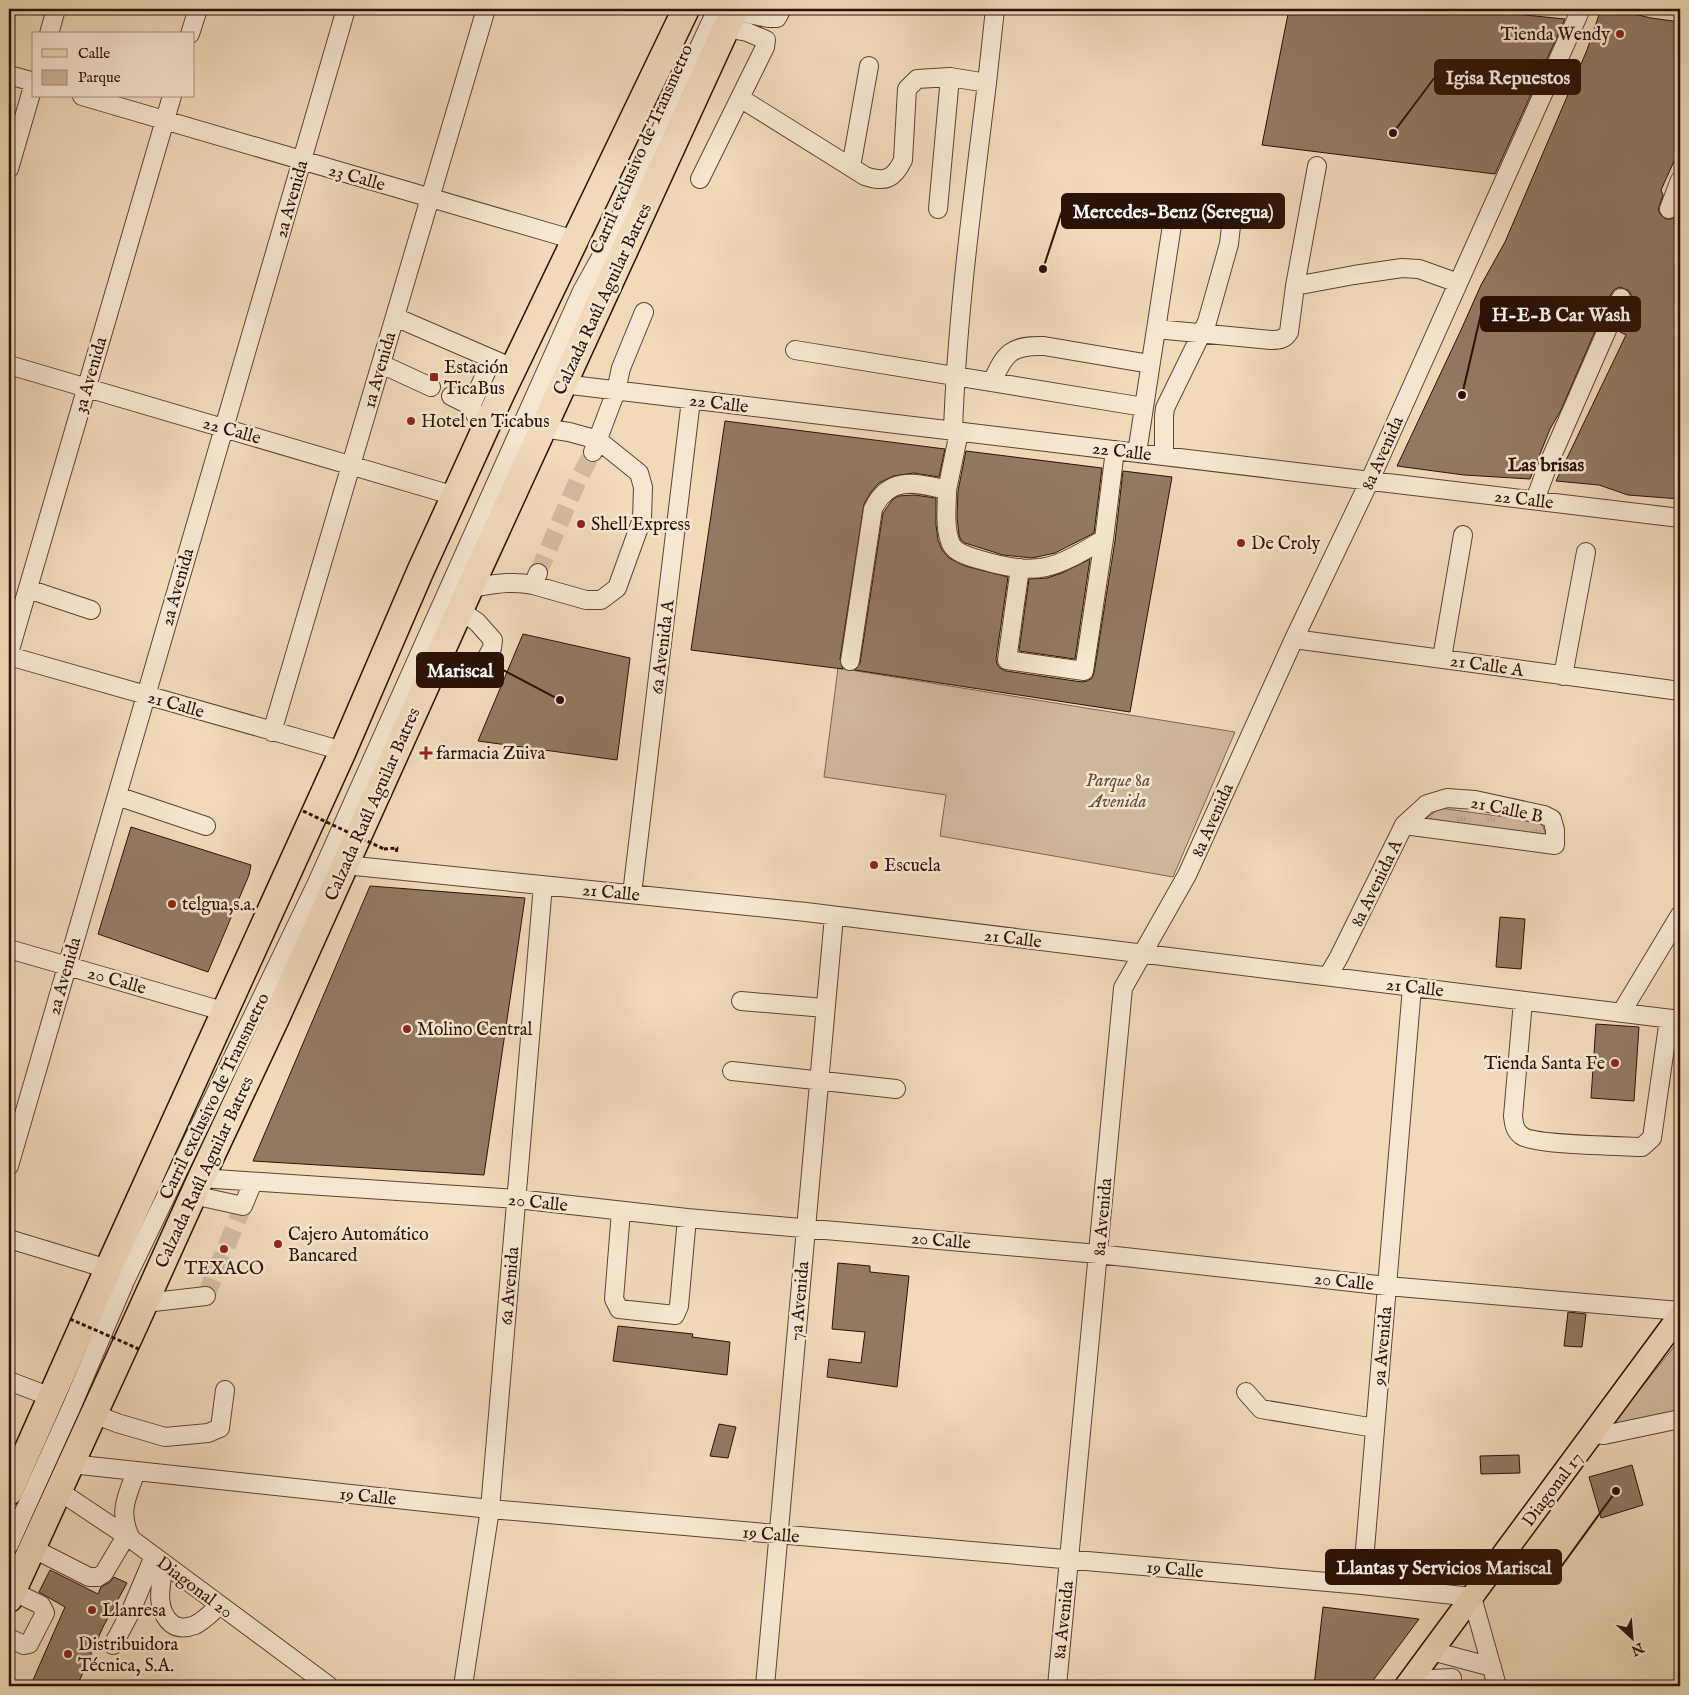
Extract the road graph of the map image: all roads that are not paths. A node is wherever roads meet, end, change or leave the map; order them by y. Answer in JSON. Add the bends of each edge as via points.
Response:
{"nodes":[{"id":1,"x":56,"y":9,"type":"edge"},
{"id":2,"x":198,"y":9,"type":"edge"},
{"id":3,"x":346,"y":9,"type":"edge"},
{"id":4,"x":486,"y":9,"type":"edge"},
{"id":5,"x":686,"y":9,"type":"edge"},
{"id":6,"x":704,"y":9,"type":"edge"},
{"id":7,"x":782,"y":9,"type":"edge"},
{"id":8,"x":995,"y":9,"type":"edge"},
{"id":9,"x":1580,"y":9,"type":"edge"},
{"id":10,"x":728,"y":14,"type":"edge"},
{"id":11,"x":50,"y":32,"type":"edge"},
{"id":12,"x":191,"y":32,"type":"edge"},
{"id":13,"x":869,"y":66,"type":"dead end"},
{"id":14,"x":9,"y":75,"type":"edge"},
{"id":15,"x":950,"y":77,"type":"junction"},
{"id":16,"x":32,"y":82,"type":"edge"},
{"id":17,"x":987,"y":82,"type":"junction"},
{"id":18,"x":32,"y":90,"type":"edge"},
{"id":19,"x":89,"y":98,"type":"edge"},
{"id":20,"x":171,"y":98,"type":"edge"},
{"id":21,"x":740,"y":98,"type":"junction"},
{"id":22,"x":165,"y":120,"type":"junction"},
{"id":23,"x":302,"y":160,"type":"junction"},
{"id":24,"x":1317,"y":166,"type":"dead end"},
{"id":25,"x":851,"y":167,"type":"junction"},
{"id":26,"x":9,"y":169,"type":"edge"},
{"id":27,"x":700,"y":179,"type":"dead end"},
{"id":28,"x":1680,"y":180,"type":"edge"},
{"id":29,"x":430,"y":198,"type":"junction"},
{"id":30,"x":938,"y":209,"type":"dead end"},
{"id":31,"x":1669,"y":209,"type":"dead end"},
{"id":32,"x":575,"y":240,"type":"junction"},
{"id":33,"x":1458,"y":283,"type":"junction"},
{"id":34,"x":1295,"y":286,"type":"junction"},
{"id":35,"x":582,"y":291,"type":"junction"},
{"id":36,"x":1621,"y":298,"type":"dead end"},
{"id":37,"x":644,"y":312,"type":"dead end"},
{"id":38,"x":395,"y":317,"type":"junction"},
{"id":39,"x":1156,"y":328,"type":"junction"},
{"id":40,"x":1202,"y":333,"type":"junction"},
{"id":41,"x":795,"y":350,"type":"dead end"},
{"id":42,"x":381,"y":364,"type":"junction"},
{"id":43,"x":503,"y":364,"type":"junction"},
{"id":44,"x":1150,"y":364,"type":"junction"},
{"id":45,"x":9,"y":365,"type":"edge"},
{"id":46,"x":955,"y":376,"type":"junction"},
{"id":47,"x":992,"y":382,"type":"junction"},
{"id":48,"x":563,"y":384,"type":"junction"},
{"id":49,"x":431,"y":387,"type":"dead end"},
{"id":50,"x":86,"y":388,"type":"junction"},
{"id":51,"x":616,"y":391,"type":"junction"},
{"id":52,"x":451,"y":396,"type":"dead end"},
{"id":53,"x":691,"y":400,"type":"junction"},
{"id":54,"x":471,"y":406,"type":"junction"},
{"id":55,"x":1144,"y":407,"type":"junction"},
{"id":56,"x":224,"y":428,"type":"junction"},
{"id":57,"x":543,"y":428,"type":"junction"},
{"id":58,"x":956,"y":431,"type":"junction"},
{"id":59,"x":484,"y":432,"type":"junction"},
{"id":60,"x":595,"y":446,"type":"junction"},
{"id":61,"x":1115,"y":450,"type":"junction"},
{"id":62,"x":1137,"y":453,"type":"junction"},
{"id":63,"x":1164,"y":456,"type":"junction"},
{"id":64,"x":351,"y":465,"type":"junction"},
{"id":65,"x":1370,"y":480,"type":"junction"},
{"id":66,"x":947,"y":490,"type":"junction"},
{"id":67,"x":456,"y":496,"type":"junction"},
{"id":68,"x":1535,"y":500,"type":"junction"},
{"id":69,"x":1680,"y":518,"type":"edge"},
{"id":70,"x":1463,"y":535,"type":"dead end"},
{"id":71,"x":1104,"y":539,"type":"junction"},
{"id":72,"x":1586,"y":552,"type":"dead end"},
{"id":73,"x":1020,"y":568,"type":"junction"},
{"id":74,"x":28,"y":589,"type":"junction"},
{"id":75,"x":465,"y":600,"type":"junction"},
{"id":76,"x":91,"y":610,"type":"dead end"},
{"id":77,"x":1294,"y":639,"type":"junction"},
{"id":78,"x":9,"y":654,"type":"edge"},
{"id":79,"x":1442,"y":658,"type":"junction"},
{"id":80,"x":850,"y":661,"type":"dead end"},
{"id":81,"x":433,"y":669,"type":"junction"},
{"id":82,"x":1563,"y":676,"type":"junction"},
{"id":83,"x":1680,"y":691,"type":"edge"},
{"id":84,"x":146,"y":695,"type":"junction"},
{"id":85,"x":272,"y":732,"type":"junction"},
{"id":86,"x":343,"y":751,"type":"junction"},
{"id":87,"x":116,"y":796,"type":"junction"},
{"id":88,"x":1436,"y":802,"type":"joint"},
{"id":89,"x":1404,"y":825,"type":"junction"},
{"id":90,"x":206,"y":826,"type":"dead end"},
{"id":91,"x":345,"y":865,"type":"junction"},
{"id":92,"x":542,"y":885,"type":"junction"},
{"id":93,"x":632,"y":894,"type":"junction"},
{"id":94,"x":1680,"y":915,"type":"edge"},
{"id":95,"x":834,"y":916,"type":"junction"},
{"id":96,"x":9,"y":949,"type":"edge"},
{"id":97,"x":1142,"y":953,"type":"junction"},
{"id":98,"x":67,"y":966,"type":"junction"},
{"id":99,"x":1328,"y":976,"type":"junction"},
{"id":100,"x":1412,"y":987,"type":"junction"},
{"id":101,"x":741,"y":1001,"type":"dead end"},
{"id":102,"x":1523,"y":1001,"type":"junction"},
{"id":103,"x":825,"y":1008,"type":"junction"},
{"id":104,"x":226,"y":1012,"type":"junction"},
{"id":105,"x":1621,"y":1013,"type":"junction"},
{"id":106,"x":1675,"y":1019,"type":"edge"},
{"id":107,"x":732,"y":1071,"type":"dead end"},
{"id":108,"x":818,"y":1081,"type":"junction"},
{"id":109,"x":896,"y":1089,"type":"dead end"},
{"id":110,"x":9,"y":1166,"type":"edge"},
{"id":111,"x":253,"y":1182,"type":"junction"},
{"id":112,"x":197,"y":1187,"type":"junction"},
{"id":113,"x":517,"y":1199,"type":"junction"},
{"id":114,"x":621,"y":1211,"type":"junction"},
{"id":115,"x":687,"y":1218,"type":"junction"},
{"id":116,"x":805,"y":1228,"type":"junction"},
{"id":117,"x":9,"y":1239,"type":"edge"},
{"id":118,"x":1098,"y":1254,"type":"junction"},
{"id":119,"x":108,"y":1269,"type":"junction"},
{"id":120,"x":1387,"y":1286,"type":"junction"},
{"id":121,"x":206,"y":1296,"type":"dead end"},
{"id":122,"x":145,"y":1303,"type":"junction"},
{"id":123,"x":1680,"y":1311,"type":"edge"},
{"id":124,"x":1680,"y":1315,"type":"edge"},
{"id":125,"x":9,"y":1381,"type":"edge"},
{"id":126,"x":225,"y":1390,"type":"dead end"},
{"id":127,"x":1246,"y":1392,"type":"dead end"},
{"id":128,"x":50,"y":1397,"type":"junction"},
{"id":129,"x":94,"y":1414,"type":"junction"},
{"id":130,"x":1680,"y":1420,"type":"edge"},
{"id":131,"x":1375,"y":1428,"type":"junction"},
{"id":132,"x":1592,"y":1434,"type":"junction"},
{"id":133,"x":71,"y":1464,"type":"junction"},
{"id":134,"x":136,"y":1472,"type":"junction"},
{"id":135,"x":59,"y":1491,"type":"junction"},
{"id":136,"x":9,"y":1492,"type":"edge"},
{"id":137,"x":490,"y":1509,"type":"junction"},
{"id":138,"x":778,"y":1534,"type":"junction"},
{"id":139,"x":128,"y":1538,"type":"junction"},
{"id":140,"x":20,"y":1547,"type":"edge"},
{"id":141,"x":159,"y":1560,"type":"junction"},
{"id":142,"x":1069,"y":1560,"type":"junction"},
{"id":143,"x":1362,"y":1585,"type":"junction"},
{"id":144,"x":10,"y":1595,"type":"edge"},
{"id":145,"x":1472,"y":1597,"type":"junction"},
{"id":146,"x":220,"y":1605,"type":"junction"},
{"id":147,"x":9,"y":1638,"type":"edge"},
{"id":148,"x":113,"y":1646,"type":"dead end"},
{"id":149,"x":1432,"y":1651,"type":"junction"},
{"id":150,"x":1492,"y":1667,"type":"junction"},
{"id":151,"x":1452,"y":1678,"type":"dead end"},
{"id":152,"x":1408,"y":1683,"type":"edge"},
{"id":153,"x":329,"y":1686,"type":"edge"},
{"id":154,"x":463,"y":1686,"type":"edge"},
{"id":155,"x":765,"y":1686,"type":"edge"},
{"id":156,"x":1057,"y":1686,"type":"edge"},
{"id":157,"x":1497,"y":1686,"type":"edge"}],
"edges":[{"from":1,"to":11,"type":"street"},
{"from":2,"to":12,"type":"street"},
{"from":3,"to":23,"type":"street","name":"2a Avenida"},
{"from":4,"to":29,"type":"street","name":"1a Avenida"},
{"from":5,"to":32,"type":"highway"},
{"from":6,"to":35,"type":"street","name":"Carril exclusivo de Transmetro","via":[[598,244]]},
{"from":7,"to":10,"type":"street","via":[[777,18]]},
{"from":8,"to":17,"type":"street"},
{"from":9,"to":33,"type":"street","name":"8a Avenida"},
{"from":10,"to":21,"type":"street","via":[[747,32],[766,40]]},
{"from":10,"to":35,"type":"street","name":"Carril exclusivo de Transmetro"},
{"from":10,"to":48,"type":"highway","name":"Calzada Raúl Aguilar Batres"},
{"from":13,"to":25,"type":"street"},
{"from":14,"to":16,"type":"street"},
{"from":15,"to":17,"type":"street"},
{"from":15,"to":25,"type":"street","via":[[917,79],[907,89],[903,160],[898,171],[891,177],[877,180]]},
{"from":15,"to":30,"type":"street"},
{"from":17,"to":46,"type":"street"},
{"from":18,"to":26,"type":"street"},
{"from":19,"to":22,"type":"street","name":"23 Calle"},
{"from":20,"to":22,"type":"street","name":"3a Avenida"},
{"from":21,"to":25,"type":"street"},
{"from":21,"to":27,"type":"street"},
{"from":22,"to":23,"type":"street","name":"23 Calle"},
{"from":22,"to":50,"type":"street","name":"3a Avenida"},
{"from":23,"to":29,"type":"street","name":"23 Calle"},
{"from":23,"to":56,"type":"street","name":"2a Avenida"},
{"from":24,"to":34,"type":"street"},
{"from":28,"to":31,"type":"street"},
{"from":29,"to":32,"type":"street","name":"23 Calle"},
{"from":29,"to":38,"type":"street","name":"1a Avenida"},
{"from":32,"to":43,"type":"highway"},
{"from":33,"to":34,"type":"street","via":[[1419,269],[1402,268]]},
{"from":33,"to":65,"type":"street","name":"8a Avenida"},
{"from":34,"to":40,"type":"street","via":[[1289,332],[1283,339]]},
{"from":35,"to":140,"type":"street","name":"Carril exclusivo de Transmetro","via":[[316,886],[125,1281],[71,1408]]},
{"from":36,"to":68,"type":"street"},
{"from":37,"to":51,"type":"street","via":[[621,368]]},
{"from":38,"to":42,"type":"street","name":"1a Avenida"},
{"from":38,"to":43,"type":"street"},
{"from":39,"to":40,"type":"street"},
{"from":39,"to":40,"type":"street","via":[[1172,225],[1186,208],[1210,207],[1221,211],[1231,226],[1229,244]]},
{"from":39,"to":44,"type":"street"},
{"from":40,"to":63,"type":"street","via":[[1165,408]]},
{"from":41,"to":46,"type":"street"},
{"from":42,"to":49,"type":"street"},
{"from":42,"to":64,"type":"street","name":"1a Avenida"},
{"from":43,"to":54,"type":"street"},
{"from":43,"to":59,"type":"highway"},
{"from":44,"to":47,"type":"street","via":[[1026,345],[1010,352]]},
{"from":44,"to":55,"type":"street"},
{"from":45,"to":50,"type":"street","name":"22 Calle"},
{"from":46,"to":47,"type":"street"},
{"from":46,"to":58,"type":"street"},
{"from":47,"to":55,"type":"street"},
{"from":48,"to":51,"type":"street","name":"22 Calle"},
{"from":48,"to":57,"type":"highway","name":"Calzada Raúl Aguilar Batres"},
{"from":50,"to":56,"type":"street","name":"22 Calle"},
{"from":50,"to":74,"type":"street","name":"3a Avenida"},
{"from":51,"to":53,"type":"street","name":"22 Calle"},
{"from":51,"to":60,"type":"street"},
{"from":52,"to":54,"type":"street"},
{"from":53,"to":58,"type":"street","name":"22 Calle"},
{"from":53,"to":93,"type":"street","name":"6a Avenida A"},
{"from":54,"to":59,"type":"street"},
{"from":55,"to":62,"type":"street"},
{"from":56,"to":64,"type":"street","name":"22 Calle"},
{"from":56,"to":84,"type":"street","name":"2a Avenida"},
{"from":57,"to":60,"type":"street","via":[[569,432]]},
{"from":57,"to":75,"type":"highway","name":"Calzada Raúl Aguilar Batres"},
{"from":58,"to":61,"type":"street","name":"22 Calle"},
{"from":58,"to":66,"type":"street"},
{"from":59,"to":67,"type":"highway"},
{"from":60,"to":75,"type":"street","via":[[639,473],[643,487],[642,519],[617,588],[601,600],[586,600],[535,579],[509,582]]},
{"from":61,"to":62,"type":"street","name":"22 Calle"},
{"from":61,"to":71,"type":"street"},
{"from":62,"to":63,"type":"street","name":"22 Calle"},
{"from":63,"to":65,"type":"street","name":"22 Calle"},
{"from":64,"to":67,"type":"street","name":"22 Calle"},
{"from":64,"to":85,"type":"street","name":"1a Avenida"},
{"from":65,"to":68,"type":"street","name":"22 Calle"},
{"from":65,"to":77,"type":"street","name":"8a Avenida"},
{"from":66,"to":73,"type":"street","via":[[947,529],[952,546],[962,554]]},
{"from":66,"to":80,"type":"street","via":[[902,483],[879,497],[873,509]]},
{"from":67,"to":86,"type":"highway"},
{"from":68,"to":69,"type":"street","name":"22 Calle"},
{"from":70,"to":79,"type":"street"},
{"from":71,"to":73,"type":"street","via":[[1054,566],[1037,570]]},
{"from":71,"to":73,"type":"street","via":[[1084,672],[1007,660]]},
{"from":72,"to":82,"type":"street"},
{"from":74,"to":76,"type":"street"},
{"from":74,"to":78,"type":"street","name":"3a Avenida"},
{"from":75,"to":81,"type":"highway","name":"Calzada Raúl Aguilar Batres"},
{"from":75,"to":81,"type":"street","via":[[477,622],[493,640],[492,648],[476,677],[453,678]]},
{"from":77,"to":79,"type":"street","name":"21 Calle A"},
{"from":77,"to":97,"type":"street","name":"8a Avenida","via":[[1187,875]]},
{"from":78,"to":84,"type":"street","name":"21 Calle"},
{"from":79,"to":82,"type":"street","name":"21 Calle A"},
{"from":81,"to":91,"type":"highway","name":"Calzada Raúl Aguilar Batres"},
{"from":82,"to":83,"type":"street","name":"21 Calle A"},
{"from":84,"to":85,"type":"street","name":"21 Calle"},
{"from":84,"to":87,"type":"street","name":"2a Avenida"},
{"from":85,"to":86,"type":"street","name":"21 Calle"},
{"from":86,"to":104,"type":"highway"},
{"from":87,"to":90,"type":"street"},
{"from":87,"to":98,"type":"street","name":"2a Avenida"},
{"from":88,"to":89,"type":"street","name":"8a Avenida A","via":[[1427,804]]},
{"from":88,"to":89,"type":"street","name":"21 Calle B","via":[[1447,798],[1474,800],[1544,815],[1552,819],[1555,845]]},
{"from":89,"to":99,"type":"street","name":"8a Avenida A"},
{"from":91,"to":92,"type":"street","name":"21 Calle"},
{"from":91,"to":112,"type":"highway","name":"Calzada Raúl Aguilar Batres"},
{"from":92,"to":93,"type":"street","name":"21 Calle"},
{"from":92,"to":113,"type":"street","name":"6a Avenida"},
{"from":93,"to":95,"type":"street","name":"21 Calle"},
{"from":94,"to":105,"type":"street"},
{"from":95,"to":97,"type":"street","name":"21 Calle"},
{"from":95,"to":103,"type":"street","name":"7a Avenida"},
{"from":96,"to":98,"type":"street","name":"20 Calle"},
{"from":97,"to":99,"type":"street","name":"21 Calle"},
{"from":97,"to":118,"type":"street","name":"8a Avenida","via":[[1123,988]]},
{"from":98,"to":104,"type":"street","name":"20 Calle"},
{"from":98,"to":110,"type":"street","name":"2a Avenida"},
{"from":99,"to":100,"type":"street","name":"21 Calle"},
{"from":100,"to":102,"type":"street","name":"21 Calle"},
{"from":100,"to":120,"type":"street","name":"9a Avenida"},
{"from":101,"to":103,"type":"street"},
{"from":102,"to":105,"type":"street","name":"21 Calle"},
{"from":102,"to":106,"type":"street","via":[[1513,1116],[1515,1130],[1524,1138],[1552,1142],[1642,1147],[1652,1138]]},
{"from":103,"to":108,"type":"street","name":"7a Avenida"},
{"from":104,"to":119,"type":"highway"},
{"from":105,"to":106,"type":"street","name":"21 Calle"},
{"from":107,"to":108,"type":"street"},
{"from":108,"to":109,"type":"street"},
{"from":108,"to":116,"type":"street","name":"7a Avenida"},
{"from":111,"to":112,"type":"street","name":"20 Calle"},
{"from":111,"to":112,"type":"street","via":[[243,1206]]},
{"from":111,"to":113,"type":"street","name":"20 Calle"},
{"from":112,"to":122,"type":"highway","name":"Calzada Raúl Aguilar Batres"},
{"from":113,"to":114,"type":"street","name":"20 Calle"},
{"from":113,"to":137,"type":"street","name":"6a Avenida"},
{"from":114,"to":115,"type":"street","name":"20 Calle"},
{"from":114,"to":115,"type":"street","via":[[614,1299],[618,1309],[676,1316]]},
{"from":115,"to":116,"type":"street","name":"20 Calle"},
{"from":116,"to":118,"type":"street","name":"20 Calle"},
{"from":116,"to":138,"type":"street","name":"7a Avenida"},
{"from":117,"to":119,"type":"street"},
{"from":118,"to":120,"type":"street","name":"20 Calle"},
{"from":118,"to":142,"type":"street","name":"8a Avenida"},
{"from":119,"to":128,"type":"highway"},
{"from":120,"to":123,"type":"street","name":"20 Calle"},
{"from":120,"to":131,"type":"street","name":"9a Avenida"},
{"from":121,"to":122,"type":"street"},
{"from":122,"to":129,"type":"highway","name":"Calzada Raúl Aguilar Batres"},
{"from":124,"to":132,"type":"main road","name":"Diagonal 17"},
{"from":125,"to":128,"type":"street"},
{"from":126,"to":129,"type":"street","via":[[220,1428],[208,1433],[165,1436]]},
{"from":127,"to":131,"type":"street","via":[[1261,1409]]},
{"from":128,"to":136,"type":"highway"},
{"from":129,"to":133,"type":"highway","name":"Calzada Raúl Aguilar Batres"},
{"from":130,"to":132,"type":"street","via":[[1604,1435]]},
{"from":131,"to":143,"type":"street","name":"9a Avenida"},
{"from":132,"to":145,"type":"main road","name":"Diagonal 17"},
{"from":133,"to":134,"type":"street","name":"19 Calle"},
{"from":133,"to":135,"type":"highway","name":"Calzada Raúl Aguilar Batres"},
{"from":134,"to":137,"type":"street","name":"19 Calle"},
{"from":134,"to":139,"type":"street","via":[[123,1515]]},
{"from":135,"to":139,"type":"street","name":"Diagonal 20"},
{"from":135,"to":140,"type":"highway","name":"Calzada Raúl Aguilar Batres"},
{"from":137,"to":138,"type":"street","name":"19 Calle"},
{"from":137,"to":154,"type":"street","name":"6a Avenida"},
{"from":138,"to":142,"type":"street","name":"19 Calle"},
{"from":138,"to":155,"type":"street","name":"7a Avenida"},
{"from":139,"to":140,"type":"street","via":[[98,1577]]},
{"from":139,"to":141,"type":"street","name":"Diagonal 20"},
{"from":140,"to":144,"type":"highway","name":"Calzada Raúl Aguilar Batres"},
{"from":141,"to":146,"type":"street","name":"Diagonal 20"},
{"from":141,"to":146,"type":"street","via":[[161,1606],[174,1625],[184,1628],[196,1624]]},
{"from":141,"to":148,"type":"street"},
{"from":142,"to":143,"type":"street","name":"19 Calle"},
{"from":142,"to":156,"type":"street","name":"8a Avenida"},
{"from":143,"to":145,"type":"street","name":"19 Calle"},
{"from":144,"to":147,"type":"street","via":[[41,1605],[45,1613],[29,1644]]},
{"from":145,"to":149,"type":"main road","name":"Diagonal 17"},
{"from":145,"to":150,"type":"street"},
{"from":146,"to":153,"type":"street","name":"Diagonal 20"},
{"from":149,"to":150,"type":"street"},
{"from":149,"to":152,"type":"main road","name":"Diagonal 17"},
{"from":150,"to":157,"type":"street"},
{"from":151,"to":152,"type":"street"}]}
